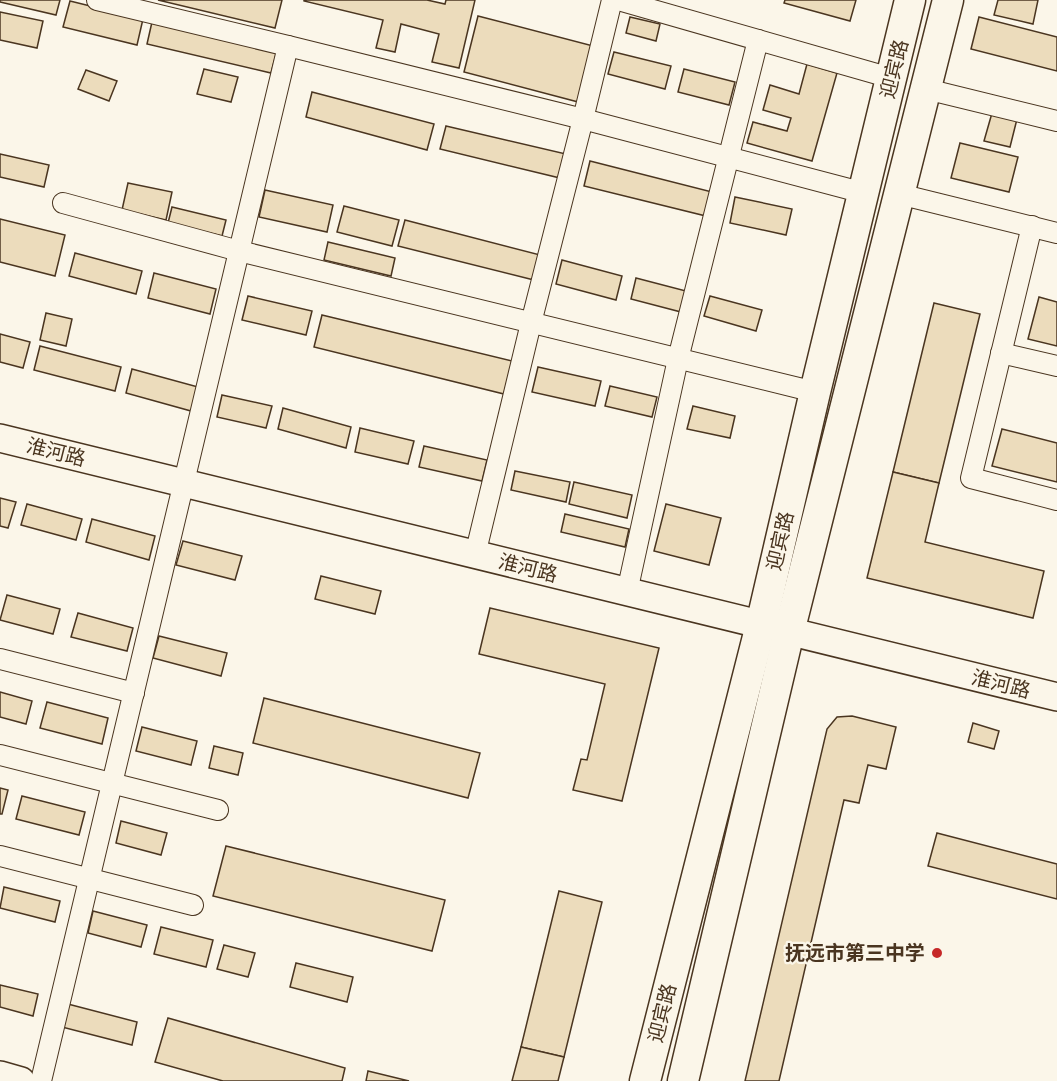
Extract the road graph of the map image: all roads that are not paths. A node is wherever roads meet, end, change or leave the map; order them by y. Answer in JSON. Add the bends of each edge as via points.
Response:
{"nodes":[{"id":1,"x":97,"y":0,"type":"edge"},
{"id":2,"x":612,"y":0,"type":"edge"},
{"id":3,"x":618,"y":0,"type":"edge"},
{"id":4,"x":910,"y":0,"type":"edge"},
{"id":5,"x":948,"y":0,"type":"edge"},
{"id":6,"x":758,"y":40,"type":"junction"},
{"id":7,"x":288,"y":46,"type":"junction"},
{"id":8,"x":891,"y":78,"type":"junction"},
{"id":9,"x":926,"y":89,"type":"junction"},
{"id":10,"x":583,"y":119,"type":"junction"},
{"id":11,"x":1057,"y":121,"type":"edge"},
{"id":12,"x":730,"y":158,"type":"junction"},
{"id":13,"x":864,"y":193,"type":"junction"},
{"id":14,"x":899,"y":194,"type":"junction"},
{"id":15,"x":63,"y":203,"type":"dead end"},
{"id":16,"x":1032,"y":226,"type":"junction"},
{"id":17,"x":1057,"y":232,"type":"edge"},
{"id":18,"x":239,"y":251,"type":"junction"},
{"id":19,"x":531,"y":323,"type":"junction"},
{"id":20,"x":1001,"y":353,"type":"junction"},
{"id":21,"x":678,"y":359,"type":"junction"},
{"id":22,"x":1057,"y":366,"type":"edge"},
{"id":23,"x":815,"y":392,"type":"junction"},
{"id":24,"x":0,"y":438,"type":"edge"},
{"id":25,"x":184,"y":483,"type":"junction"},
{"id":26,"x":1057,"y":500,"type":"edge"},
{"id":27,"x":475,"y":555,"type":"junction"},
{"id":28,"x":627,"y":592,"type":"junction"},
{"id":29,"x":775,"y":628,"type":"junction"},
{"id":30,"x":0,"y":659,"type":"edge"},
{"id":31,"x":134,"y":693,"type":"junction"},
{"id":32,"x":1057,"y":697,"type":"edge"},
{"id":33,"x":0,"y":755,"type":"edge"},
{"id":34,"x":112,"y":784,"type":"junction"},
{"id":35,"x":218,"y":810,"type":"dead end"},
{"id":36,"x":0,"y":856,"type":"edge"},
{"id":37,"x":89,"y":880,"type":"junction"},
{"id":38,"x":193,"y":905,"type":"dead end"},
{"id":39,"x":0,"y":1075,"type":"edge"},
{"id":40,"x":21,"y":1081,"type":"edge"},
{"id":41,"x":41,"y":1081,"type":"edge"},
{"id":42,"x":645,"y":1081,"type":"edge"},
{"id":43,"x":683,"y":1081,"type":"edge"}],
"edges":[{"from":1,"to":7,"type":"street"},
{"from":2,"to":10,"type":"street"},
{"from":3,"to":6,"type":"street"},
{"from":4,"to":8,"type":"main road","name":"迎宾路"},
{"from":5,"to":9,"type":"main road","name":"迎宾路"},
{"from":6,"to":8,"type":"street"},
{"from":6,"to":12,"type":"street"},
{"from":7,"to":10,"type":"street"},
{"from":7,"to":18,"type":"street"},
{"from":8,"to":13,"type":"main road","name":"迎宾路"},
{"from":9,"to":11,"type":"street"},
{"from":9,"to":14,"type":"main road","name":"迎宾路"},
{"from":10,"to":12,"type":"street"},
{"from":10,"to":19,"type":"street"},
{"from":12,"to":13,"type":"street"},
{"from":12,"to":21,"type":"street"},
{"from":13,"to":23,"type":"main road","name":"迎宾路"},
{"from":14,"to":16,"type":"street"},
{"from":14,"to":29,"type":"main road","name":"迎宾路"},
{"from":15,"to":18,"type":"street"},
{"from":16,"to":17,"type":"street"},
{"from":16,"to":20,"type":"street"},
{"from":18,"to":19,"type":"street"},
{"from":18,"to":25,"type":"street"},
{"from":19,"to":21,"type":"street"},
{"from":19,"to":27,"type":"street"},
{"from":20,"to":22,"type":"street"},
{"from":20,"to":26,"type":"street","via":[[971,478]]},
{"from":21,"to":23,"type":"street"},
{"from":21,"to":28,"type":"street"},
{"from":23,"to":29,"type":"main road","name":"迎宾路"},
{"from":24,"to":25,"type":"street","name":"淮河路"},
{"from":25,"to":27,"type":"street","name":"淮河路"},
{"from":25,"to":31,"type":"street"},
{"from":27,"to":28,"type":"street","name":"淮河路"},
{"from":28,"to":29,"type":"street","name":"淮河路"},
{"from":29,"to":32,"type":"street","name":"淮河路"},
{"from":29,"to":42,"type":"main road","name":"迎宾路"},
{"from":29,"to":43,"type":"main road","name":"迎宾路"},
{"from":30,"to":31,"type":"street"},
{"from":31,"to":34,"type":"street"},
{"from":33,"to":34,"type":"street"},
{"from":34,"to":35,"type":"street"},
{"from":34,"to":37,"type":"street"},
{"from":36,"to":37,"type":"street"},
{"from":37,"to":38,"type":"street"},
{"from":37,"to":41,"type":"street"},
{"from":39,"to":40,"type":"street"}]}
